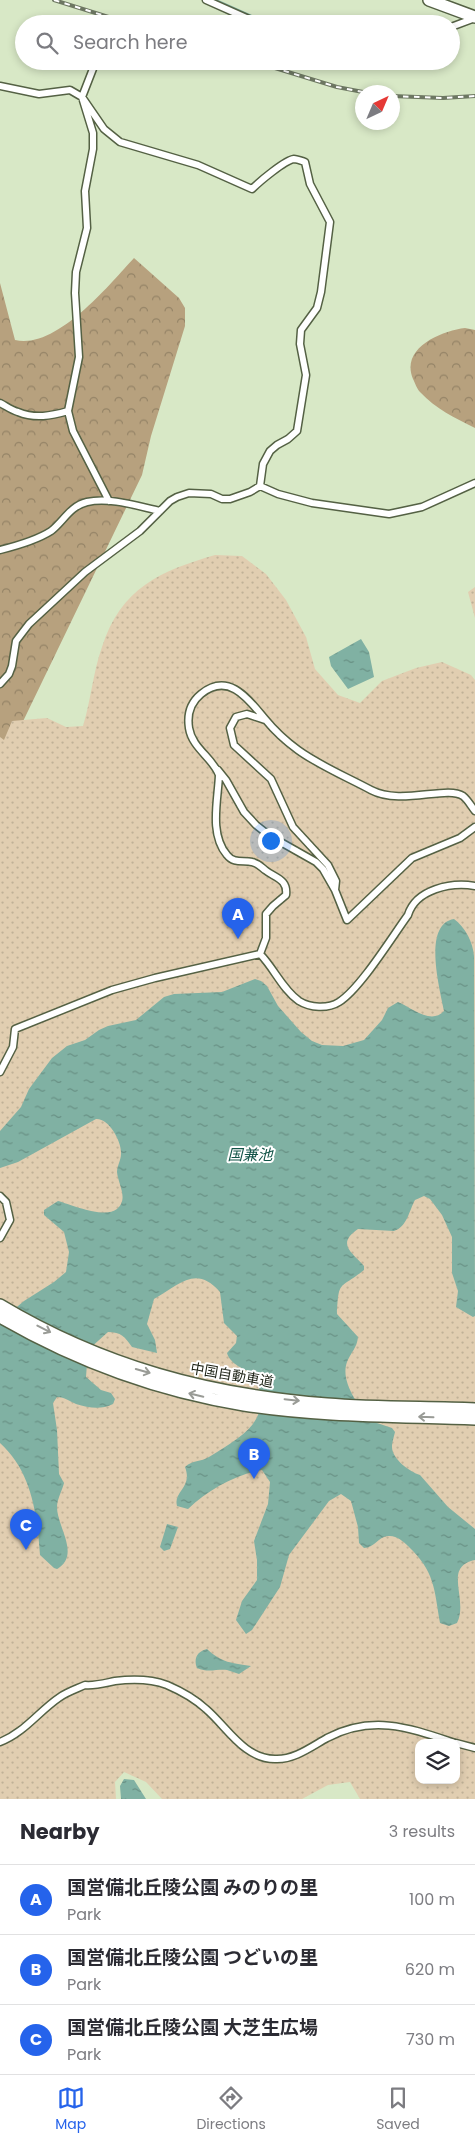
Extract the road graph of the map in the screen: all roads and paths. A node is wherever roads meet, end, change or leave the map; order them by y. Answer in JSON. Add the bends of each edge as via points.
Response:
{"nodes":[{"id":1,"x":206,"y":0,"type":"edge"},
{"id":2,"x":429,"y":0,"type":"edge"},
{"id":3,"x":453,"y":4,"type":"edge"},
{"id":4,"x":240,"y":15,"type":"edge"},
{"id":5,"x":475,"y":17,"type":"edge"},
{"id":6,"x":460,"y":23,"type":"edge"},
{"id":7,"x":92,"y":70,"type":"edge"},
{"id":8,"x":0,"y":86,"type":"edge"},
{"id":9,"x":82,"y":97,"type":"junction"},
{"id":10,"x":0,"y":404,"type":"edge"},
{"id":11,"x":68,"y":411,"type":"junction"},
{"id":12,"x":475,"y":483,"type":"edge"},
{"id":13,"x":260,"y":486,"type":"junction"},
{"id":14,"x":109,"y":502,"type":"junction"},
{"id":15,"x":160,"y":511,"type":"junction"},
{"id":16,"x":0,"y":550,"type":"edge"},
{"id":17,"x":0,"y":684,"type":"edge"},
{"id":18,"x":266,"y":720,"type":"junction"},
{"id":19,"x":217,"y":770,"type":"junction"},
{"id":20,"x":475,"y":811,"type":"edge"},
{"id":21,"x":475,"y":828,"type":"edge"},
{"id":22,"x":475,"y":886,"type":"edge"},
{"id":23,"x":335,"y":890,"type":"junction"},
{"id":24,"x":260,"y":954,"type":"junction"},
{"id":25,"x":0,"y":1072,"type":"edge"},
{"id":26,"x":0,"y":1196,"type":"edge"},
{"id":27,"x":0,"y":1238,"type":"edge"},
{"id":28,"x":0,"y":1309,"type":"edge"},
{"id":29,"x":475,"y":1409,"type":"edge"},
{"id":30,"x":364,"y":1411,"type":"junction"},
{"id":31,"x":475,"y":1419,"type":"edge"},
{"id":32,"x":445,"y":1739,"type":"edge"},
{"id":33,"x":0,"y":1742,"type":"edge"},
{"id":34,"x":460,"y":1744,"type":"edge"},
{"id":35,"x":475,"y":1748,"type":"edge"}],
"edges":[{"from":1,"to":4,"type":"street"},
{"from":2,"to":3,"type":"highway"},
{"from":3,"to":5,"type":"highway"},
{"from":5,"to":6,"type":"street"},
{"from":7,"to":9,"type":"street"},
{"from":8,"to":9,"type":"street","via":[[39,94],[70,90]]},
{"from":9,"to":11,"type":"street","via":[[93,133],[85,190],[87,228],[74,293],[79,357]]},
{"from":9,"to":13,"type":"street","via":[[104,130],[120,142],[198,164],[252,189],[284,162],[293,159],[305,162],[310,184],[330,222],[321,292],[316,308],[301,330],[300,344],[306,375],[297,430],[270,451],[263,464]]},
{"from":10,"to":11,"type":"street","via":[[16,412],[47,417]]},
{"from":11,"to":14,"type":"street","via":[[73,431]]},
{"from":12,"to":13,"type":"street","via":[[422,507],[389,514],[312,503]]},
{"from":13,"to":15,"type":"street","via":[[230,499],[203,493],[182,494]]},
{"from":14,"to":15,"type":"street"},
{"from":14,"to":16,"type":"street","via":[[87,502],[76,506],[52,530]]},
{"from":15,"to":17,"type":"street","via":[[140,531],[91,567],[29,624],[16,640],[12,666]]},
{"from":18,"to":19,"type":"street","via":[[250,700],[234,688],[215,687],[198,697],[189,713],[190,734]]},
{"from":18,"to":20,"type":"street","via":[[291,745],[313,760],[374,792],[399,798],[454,793],[464,796]]},
{"from":18,"to":23,"type":"street","via":[[252,715],[236,717],[230,728],[232,742],[271,779],[293,827],[328,865],[336,881]]},
{"from":19,"to":23,"type":"street","via":[[256,825],[316,862]]},
{"from":19,"to":24,"type":"street","via":[[219,793],[215,818],[225,853],[235,861],[256,863],[278,877],[286,887],[286,895],[266,914],[266,938]]},
{"from":21,"to":23,"type":"street","via":[[460,838],[412,858],[347,920]]},
{"from":22,"to":24,"type":"street","via":[[436,889],[419,900],[359,982],[339,1002],[330,1006],[316,1007],[297,1000]]},
{"from":24,"to":25,"type":"street","via":[[112,990],[15,1028],[13,1048]]},
{"from":26,"to":27,"type":"street","via":[[9,1208],[10,1220]]},
{"from":28,"to":30,"type":"highway","name":"中国自動車道","via":[[95,1359],[164,1388],[327,1414]]},
{"from":29,"to":30,"type":"highway","name":"中国自動車道"},
{"from":31,"to":30,"type":"highway","name":"中国自動車道","one_way":true},
{"from":32,"to":33,"type":"street","via":[[414,1728],[377,1724],[340,1732],[290,1757],[261,1757],[244,1748],[193,1699],[167,1685],[135,1680],[77,1688],[61,1696],[20,1732]]},
{"from":34,"to":35,"type":"street"}]}
